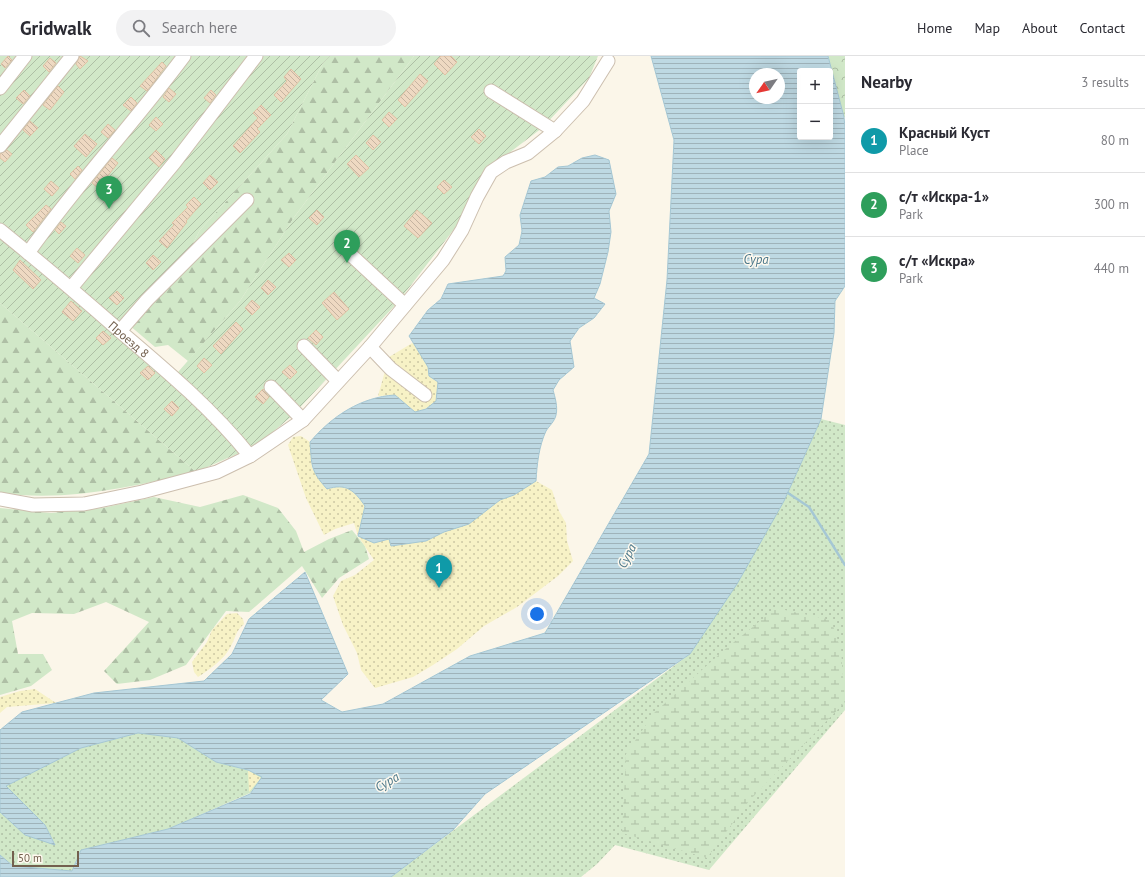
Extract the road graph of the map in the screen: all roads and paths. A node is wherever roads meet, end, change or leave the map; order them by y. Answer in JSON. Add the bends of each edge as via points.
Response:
{"nodes":[{"id":1,"x":25,"y":56,"type":"edge"},
{"id":2,"x":72,"y":56,"type":"edge"},
{"id":3,"x":184,"y":56,"type":"edge"},
{"id":4,"x":256,"y":56,"type":"edge"},
{"id":5,"x":608,"y":61,"type":"dead end"},
{"id":6,"x":0,"y":88,"type":"edge"},
{"id":7,"x":491,"y":91,"type":"dead end"},
{"id":8,"x":555,"y":131,"type":"junction"},
{"id":9,"x":0,"y":146,"type":"edge"},
{"id":10,"x":247,"y":200,"type":"dead end"},
{"id":11,"x":0,"y":230,"type":"edge"},
{"id":12,"x":28,"y":252,"type":"junction"},
{"id":13,"x":351,"y":255,"type":"dead end"},
{"id":14,"x":71,"y":288,"type":"junction"},
{"id":15,"x":405,"y":305,"type":"junction"},
{"id":16,"x":120,"y":331,"type":"junction"},
{"id":17,"x":304,"y":346,"type":"dead end"},
{"id":18,"x":370,"y":347,"type":"junction"},
{"id":19,"x":338,"y":381,"type":"junction"},
{"id":20,"x":271,"y":387,"type":"dead end"},
{"id":21,"x":425,"y":395,"type":"dead end"},
{"id":22,"x":303,"y":420,"type":"junction"},
{"id":23,"x":250,"y":456,"type":"junction"},
{"id":24,"x":0,"y":499,"type":"edge"}],
"edges":[{"from":1,"to":6,"type":"street"},
{"from":2,"to":9,"type":"street"},
{"from":3,"to":12,"type":"street","via":[[150,102],[63,205]]},
{"from":4,"to":14,"type":"street","via":[[175,162]]},
{"from":5,"to":8,"type":"street","via":[[583,102]]},
{"from":7,"to":8,"type":"street"},
{"from":8,"to":15,"type":"street","via":[[528,153],[506,162],[491,172],[462,230],[443,260]]},
{"from":10,"to":16,"type":"street","via":[[146,300]]},
{"from":11,"to":12,"type":"street","name":"Проезд 8"},
{"from":12,"to":14,"type":"street","name":"Проезд 8"},
{"from":13,"to":15,"type":"street"},
{"from":14,"to":16,"type":"street","name":"Проезд 8"},
{"from":15,"to":18,"type":"street"},
{"from":16,"to":23,"type":"street","name":"Проезд 8","via":[[230,430]]},
{"from":17,"to":19,"type":"street"},
{"from":18,"to":19,"type":"street"},
{"from":18,"to":21,"type":"street","via":[[391,369]]},
{"from":19,"to":22,"type":"street"},
{"from":20,"to":22,"type":"street"},
{"from":22,"to":23,"type":"street"},
{"from":23,"to":24,"type":"street","via":[[217,472],[84,504],[33,505]]}]}
